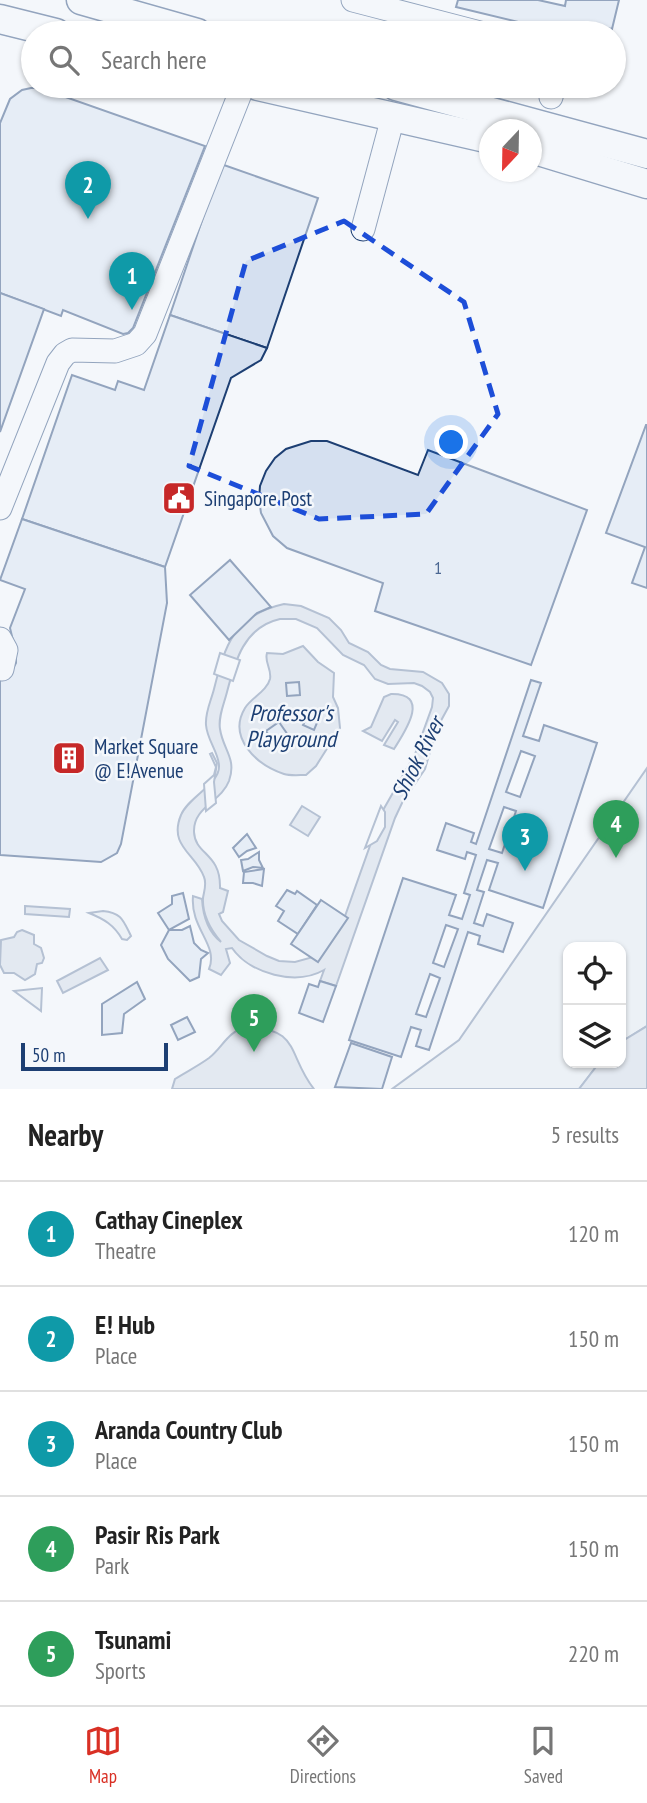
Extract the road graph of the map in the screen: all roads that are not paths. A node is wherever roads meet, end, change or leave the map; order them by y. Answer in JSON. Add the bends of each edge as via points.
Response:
{"nodes":[{"id":1,"x":81,"y":0,"type":"edge"},
{"id":2,"x":353,"y":0,"type":"edge"},
{"id":3,"x":0,"y":19,"type":"edge"},
{"id":4,"x":155,"y":21,"type":"edge"},
{"id":5,"x":434,"y":21,"type":"edge"},
{"id":6,"x":21,"y":24,"type":"edge"},
{"id":7,"x":238,"y":98,"type":"edge"},
{"id":8,"x":310,"y":98,"type":"edge"},
{"id":9,"x":440,"y":98,"type":"edge"},
{"id":10,"x":393,"y":117,"type":"junction"},
{"id":11,"x":479,"y":137,"type":"edge"},
{"id":12,"x":542,"y":152,"type":"edge"},
{"id":13,"x":647,"y":154,"type":"edge"},
{"id":14,"x":647,"y":184,"type":"edge"},
{"id":15,"x":363,"y":229,"type":"dead end"},
{"id":16,"x":0,"y":508,"type":"edge"},
{"id":17,"x":0,"y":639,"type":"edge"},
{"id":18,"x":2,"y":669,"type":"dead end"}],
"edges":[{"from":1,"to":4,"type":"main road"},
{"from":2,"to":5,"type":"lane"},
{"from":3,"to":6,"type":"main road"},
{"from":7,"to":16,"type":"lane","via":[[145,334],[135,344],[115,351],[72,350],[65,354]]},
{"from":8,"to":10,"type":"main road"},
{"from":9,"to":13,"type":"main road"},
{"from":10,"to":11,"type":"main road"},
{"from":10,"to":15,"type":"lane"},
{"from":12,"to":14,"type":"main road"},
{"from":17,"to":18,"type":"lane","via":[[6,650]]}]}
